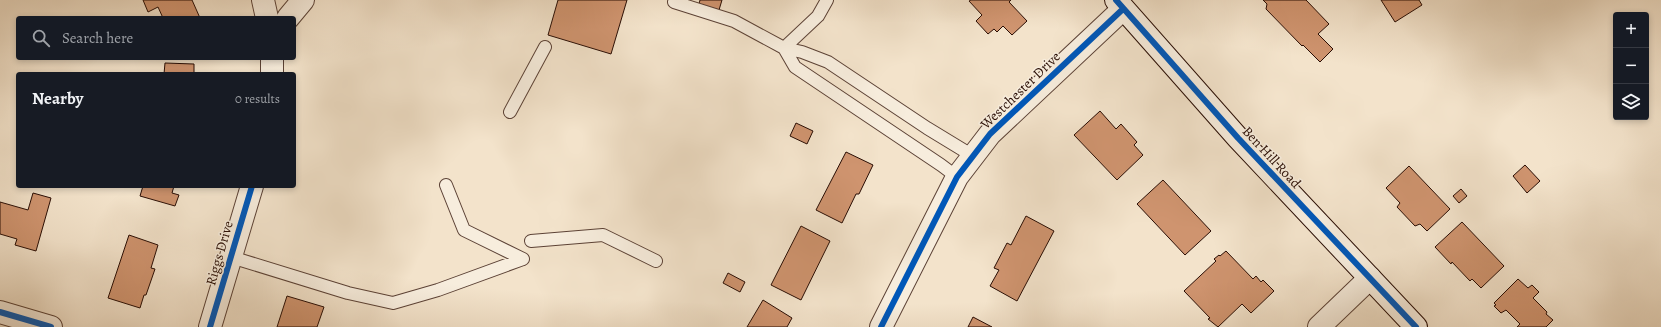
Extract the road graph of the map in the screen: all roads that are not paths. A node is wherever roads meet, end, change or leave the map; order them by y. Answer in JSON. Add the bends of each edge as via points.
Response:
{"nodes":[{"id":1,"x":263,"y":0,"type":"edge"},
{"id":2,"x":303,"y":0,"type":"edge"},
{"id":3,"x":827,"y":0,"type":"edge"},
{"id":4,"x":674,"y":2,"type":"dead end"},
{"id":5,"x":1120,"y":4,"type":"edge"},
{"id":6,"x":267,"y":16,"type":"edge"},
{"id":7,"x":290,"y":16,"type":"edge"},
{"id":8,"x":545,"y":47,"type":"dead end"},
{"id":9,"x":784,"y":48,"type":"junction"},
{"id":10,"x":272,"y":60,"type":"edge"},
{"id":11,"x":272,"y":72,"type":"edge"},
{"id":12,"x":510,"y":112,"type":"dead end"},
{"id":13,"x":973,"y":156,"type":"junction"},
{"id":14,"x":957,"y":177,"type":"junction"},
{"id":15,"x":446,"y":185,"type":"dead end"},
{"id":16,"x":251,"y":188,"type":"edge"},
{"id":17,"x":531,"y":240,"type":"dead end"},
{"id":18,"x":231,"y":257,"type":"junction"},
{"id":19,"x":656,"y":261,"type":"dead end"},
{"id":20,"x":1370,"y":278,"type":"junction"},
{"id":21,"x":0,"y":312,"type":"edge"},
{"id":22,"x":51,"y":327,"type":"edge"},
{"id":23,"x":210,"y":327,"type":"edge"},
{"id":24,"x":881,"y":327,"type":"edge"},
{"id":25,"x":1319,"y":327,"type":"edge"},
{"id":26,"x":1416,"y":327,"type":"edge"}],
"edges":[{"from":1,"to":6,"type":"street"},
{"from":2,"to":7,"type":"street"},
{"from":3,"to":9,"type":"lane","via":[[818,16]]},
{"from":4,"to":9,"type":"lane","via":[[734,21]]},
{"from":5,"to":13,"type":"street","name":"Westchester Drive","via":[[990,134]]},
{"from":5,"to":20,"type":"street","name":"Ben Hill Road","via":[[1238,138]]},
{"from":8,"to":12,"type":"lane"},
{"from":9,"to":13,"type":"lane","via":[[828,62]]},
{"from":9,"to":14,"type":"lane","via":[[795,67]]},
{"from":10,"to":11,"type":"street"},
{"from":13,"to":14,"type":"street","name":"Westchester Drive"},
{"from":14,"to":24,"type":"street","name":"Westchester Drive"},
{"from":15,"to":18,"type":"lane","via":[[464,230],[523,259],[438,290],[393,303],[348,293]]},
{"from":16,"to":18,"type":"street","name":"Riggs Drive"},
{"from":17,"to":19,"type":"lane","via":[[603,235]]},
{"from":18,"to":23,"type":"street","name":"Riggs Drive"},
{"from":20,"to":25,"type":"street"},
{"from":20,"to":26,"type":"street","name":"Ben Hill Road"},
{"from":21,"to":22,"type":"street"}]}
